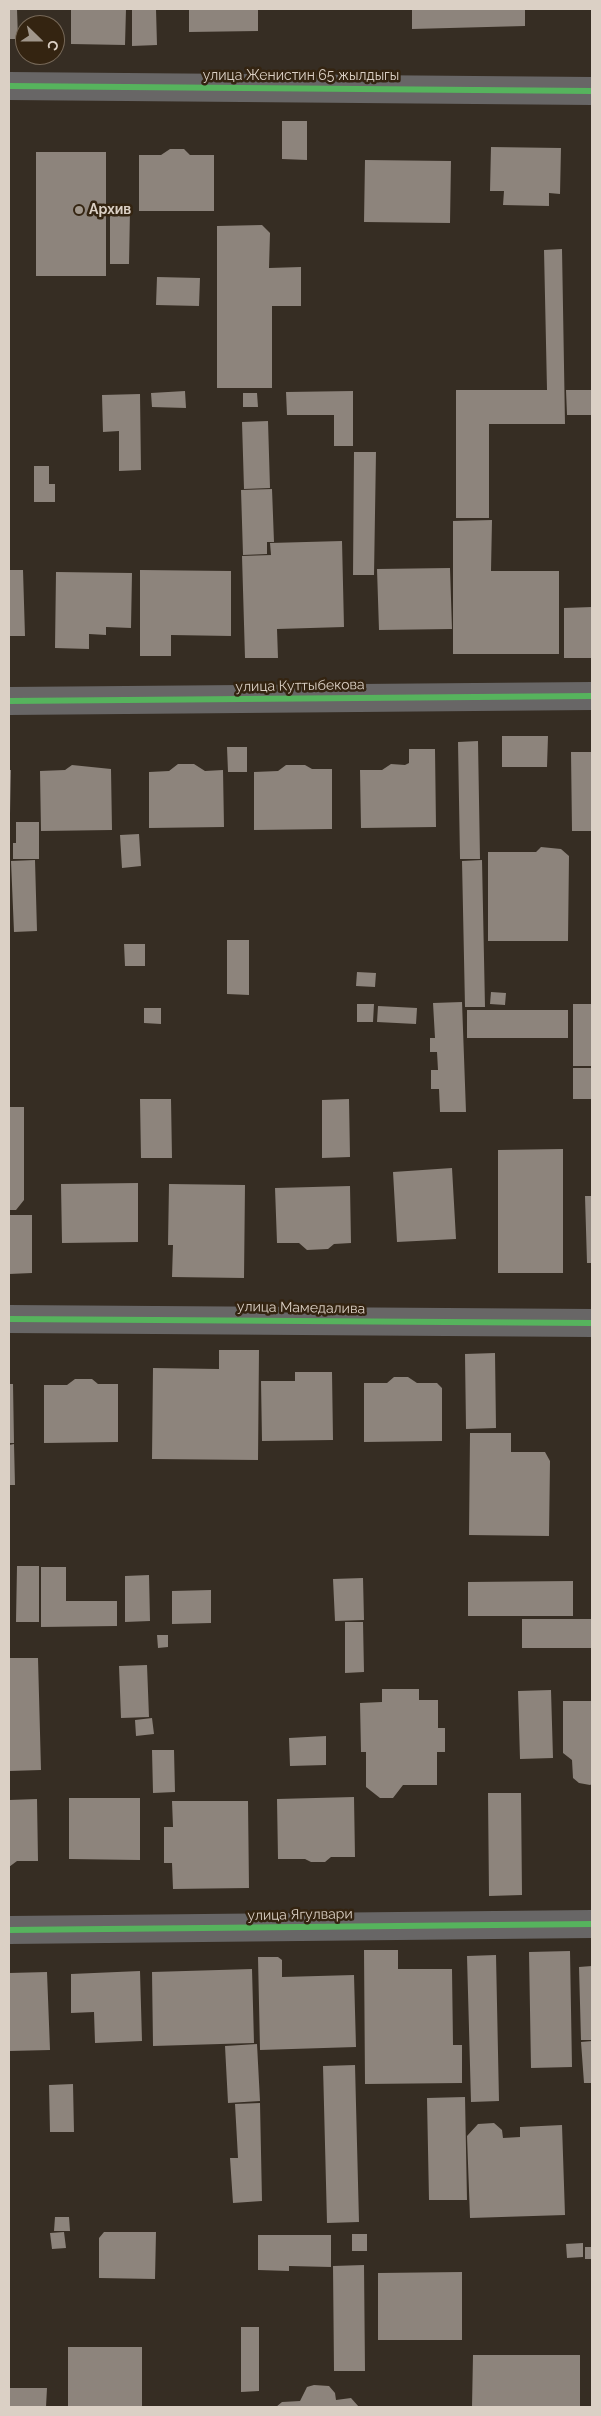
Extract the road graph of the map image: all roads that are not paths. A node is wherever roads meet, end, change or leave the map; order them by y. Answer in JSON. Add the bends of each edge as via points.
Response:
{"nodes":[{"id":1,"x":9,"y":86,"type":"edge"},
{"id":2,"x":592,"y":91,"type":"edge"},
{"id":3,"x":592,"y":696,"type":"edge"},
{"id":4,"x":9,"y":701,"type":"edge"},
{"id":5,"x":9,"y":1319,"type":"edge"},
{"id":6,"x":592,"y":1323,"type":"edge"},
{"id":7,"x":592,"y":1924,"type":"edge"},
{"id":8,"x":9,"y":1930,"type":"edge"}],
"edges":[{"from":1,"to":2,"type":"street","name":"улица Женистин 65 жылдыгы"},
{"from":3,"to":4,"type":"street","name":"улица Куттыбекова"},
{"from":5,"to":6,"type":"street","name":"улица Мамедалива"},
{"from":7,"to":8,"type":"street","name":"улица Ягулвари"}]}
